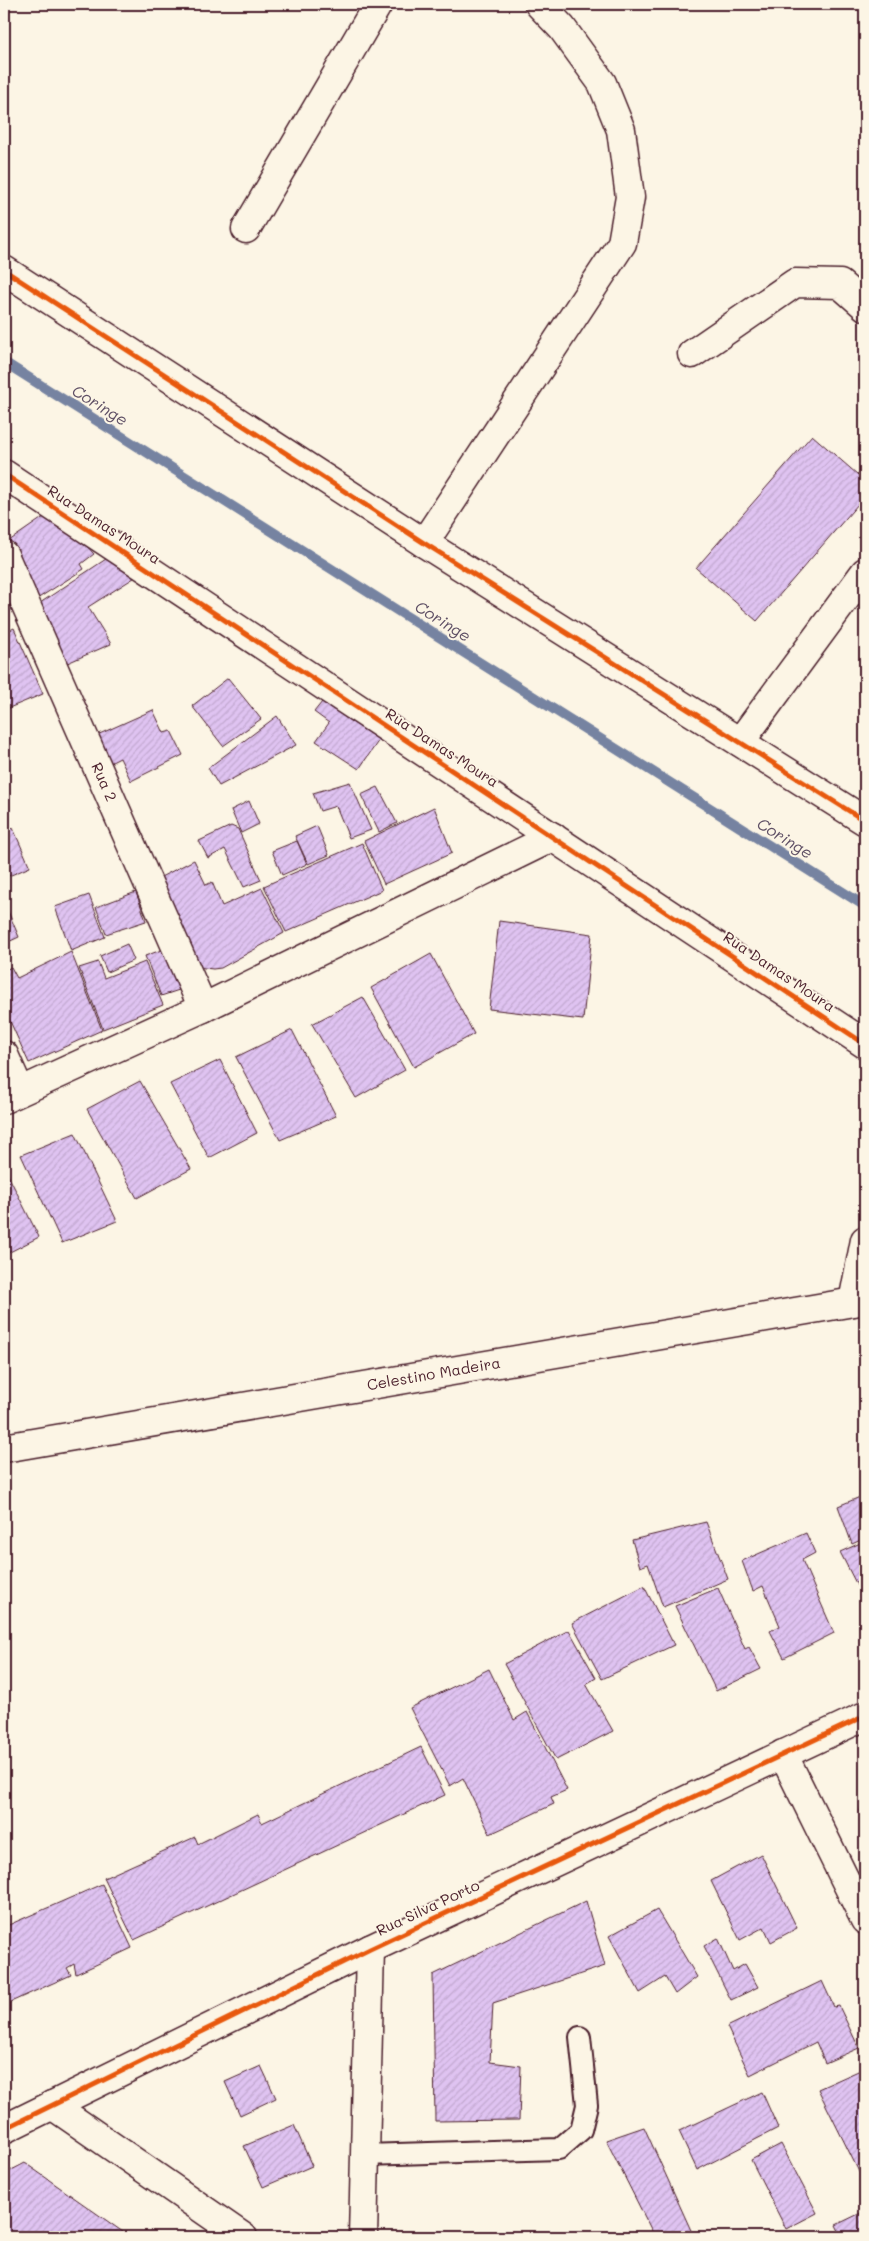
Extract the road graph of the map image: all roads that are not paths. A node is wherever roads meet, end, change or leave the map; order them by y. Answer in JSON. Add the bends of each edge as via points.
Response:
{"nodes":[{"id":1,"x":378,"y":4,"type":"edge"},
{"id":2,"x":539,"y":4,"type":"edge"},
{"id":3,"x":246,"y":229,"type":"dead end"},
{"id":4,"x":4,"y":270,"type":"edge"},
{"id":5,"x":865,"y":306,"type":"edge"},
{"id":6,"x":692,"y":354,"type":"dead end"},
{"id":7,"x":4,"y":474,"type":"edge"},
{"id":8,"x":424,"y":543,"type":"junction"},
{"id":9,"x":4,"y":555,"type":"edge"},
{"id":10,"x":865,"y":572,"type":"edge"},
{"id":11,"x":740,"y":742,"type":"junction"},
{"id":12,"x":865,"y":821,"type":"edge"},
{"id":13,"x":553,"y":837,"type":"junction"},
{"id":14,"x":204,"y":1008,"type":"junction"},
{"id":15,"x":865,"y":1044,"type":"edge"},
{"id":16,"x":4,"y":1055,"type":"edge"},
{"id":17,"x":12,"y":1095,"type":"edge"},
{"id":18,"x":865,"y":1240,"type":"edge"},
{"id":19,"x":859,"y":1301,"type":"edge"},
{"id":20,"x":4,"y":1448,"type":"edge"},
{"id":21,"x":865,"y":1716,"type":"edge"},
{"id":22,"x":783,"y":1754,"type":"junction"},
{"id":23,"x":865,"y":1920,"type":"edge"},
{"id":24,"x":370,"y":1948,"type":"junction"},
{"id":25,"x":580,"y":2037,"type":"dead end"},
{"id":26,"x":52,"y":2105,"type":"junction"},
{"id":27,"x":4,"y":2128,"type":"edge"},
{"id":28,"x":365,"y":2155,"type":"junction"},
{"id":29,"x":243,"y":2237,"type":"edge"},
{"id":30,"x":363,"y":2237,"type":"edge"}],
"edges":[{"from":1,"to":3,"type":"street"},
{"from":2,"to":8,"type":"street","via":[[562,28],[602,83],[621,130],[630,197],[622,243]]},
{"from":4,"to":8,"type":"street"},
{"from":5,"to":6,"type":"street","via":[[840,284],[795,283]]},
{"from":7,"to":13,"type":"street","name":"Rua Damas Moura"},
{"from":8,"to":11,"type":"street"},
{"from":9,"to":14,"type":"street","name":"Rua 2"},
{"from":10,"to":11,"type":"street"},
{"from":11,"to":12,"type":"street"},
{"from":13,"to":14,"type":"street"},
{"from":13,"to":15,"type":"street","name":"Rua Damas Moura"},
{"from":14,"to":17,"type":"street"},
{"from":16,"to":17,"type":"street"},
{"from":18,"to":19,"type":"street"},
{"from":19,"to":20,"type":"street","name":"Celestino Madeira"},
{"from":21,"to":22,"type":"street","name":"Rua Silva Porto"},
{"from":22,"to":23,"type":"street"},
{"from":22,"to":24,"type":"street","name":"Rua Silva Porto"},
{"from":24,"to":26,"type":"street","name":"Rua Silva Porto"},
{"from":24,"to":28,"type":"street"},
{"from":25,"to":28,"type":"lane","via":[[587,2105],[581,2130],[558,2149]]},
{"from":26,"to":27,"type":"street","name":"Rua Silva Porto"},
{"from":26,"to":29,"type":"street"},
{"from":28,"to":30,"type":"street"}]}
